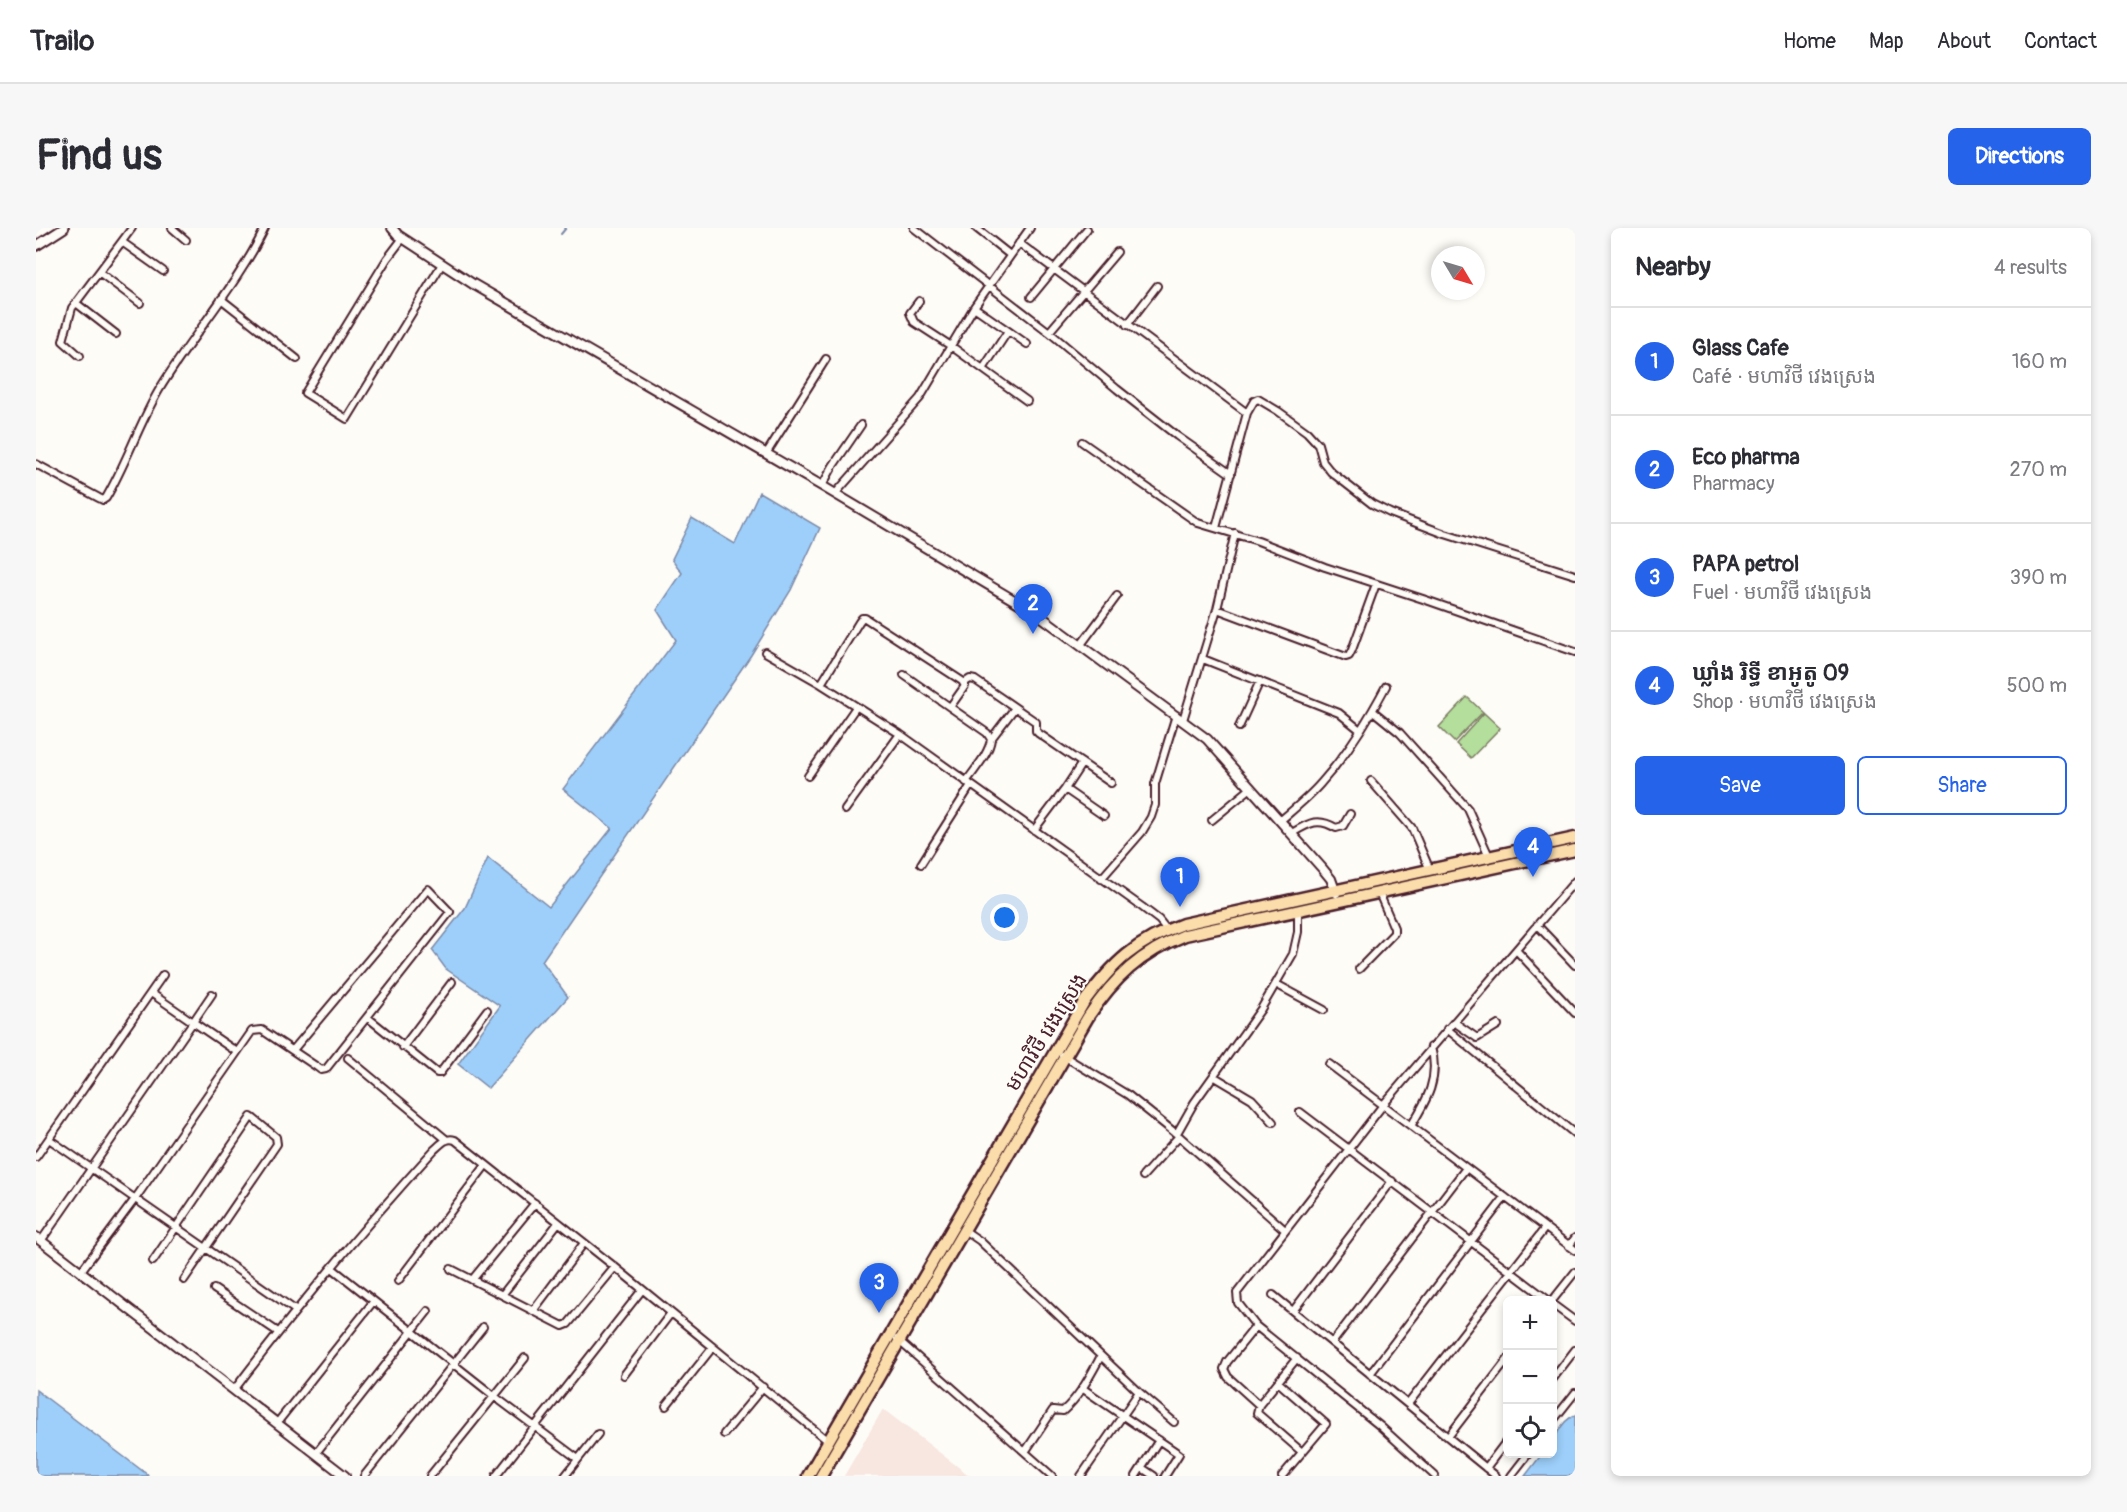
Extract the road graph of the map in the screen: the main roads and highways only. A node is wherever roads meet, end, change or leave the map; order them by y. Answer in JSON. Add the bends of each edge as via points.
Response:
{"nodes":[{"id":1,"x":1575,"y":838,"type":"edge"},
{"id":2,"x":1575,"y":850,"type":"edge"},
{"id":3,"x":1060,"y":1054,"type":"junction"},
{"id":4,"x":895,"y":1338,"type":"junction"},
{"id":5,"x":808,"y":1476,"type":"edge"},
{"id":6,"x":821,"y":1476,"type":"edge"}],
"edges":[{"from":1,"to":3,"type":"main road","name":"មហាវិថី វេងស្រេង","via":[[1167,930],[1123,956],[1105,974],[1084,1002]]},
{"from":2,"to":3,"type":"main road","name":"មហាវិថី វេងស្រេង","via":[[1185,936],[1131,965],[1103,995]]},
{"from":3,"to":4,"type":"main road","name":"មហាវិថី វេងស្រេង"},
{"from":3,"to":4,"type":"main road","name":"មហាវិថី វេងស្រេង","via":[[964,1230]]},
{"from":4,"to":5,"type":"main road","name":"មហាវិថី វេងស្រេង"},
{"from":4,"to":6,"type":"main road","name":"មហាវិថី វេងស្រេង"}]}
